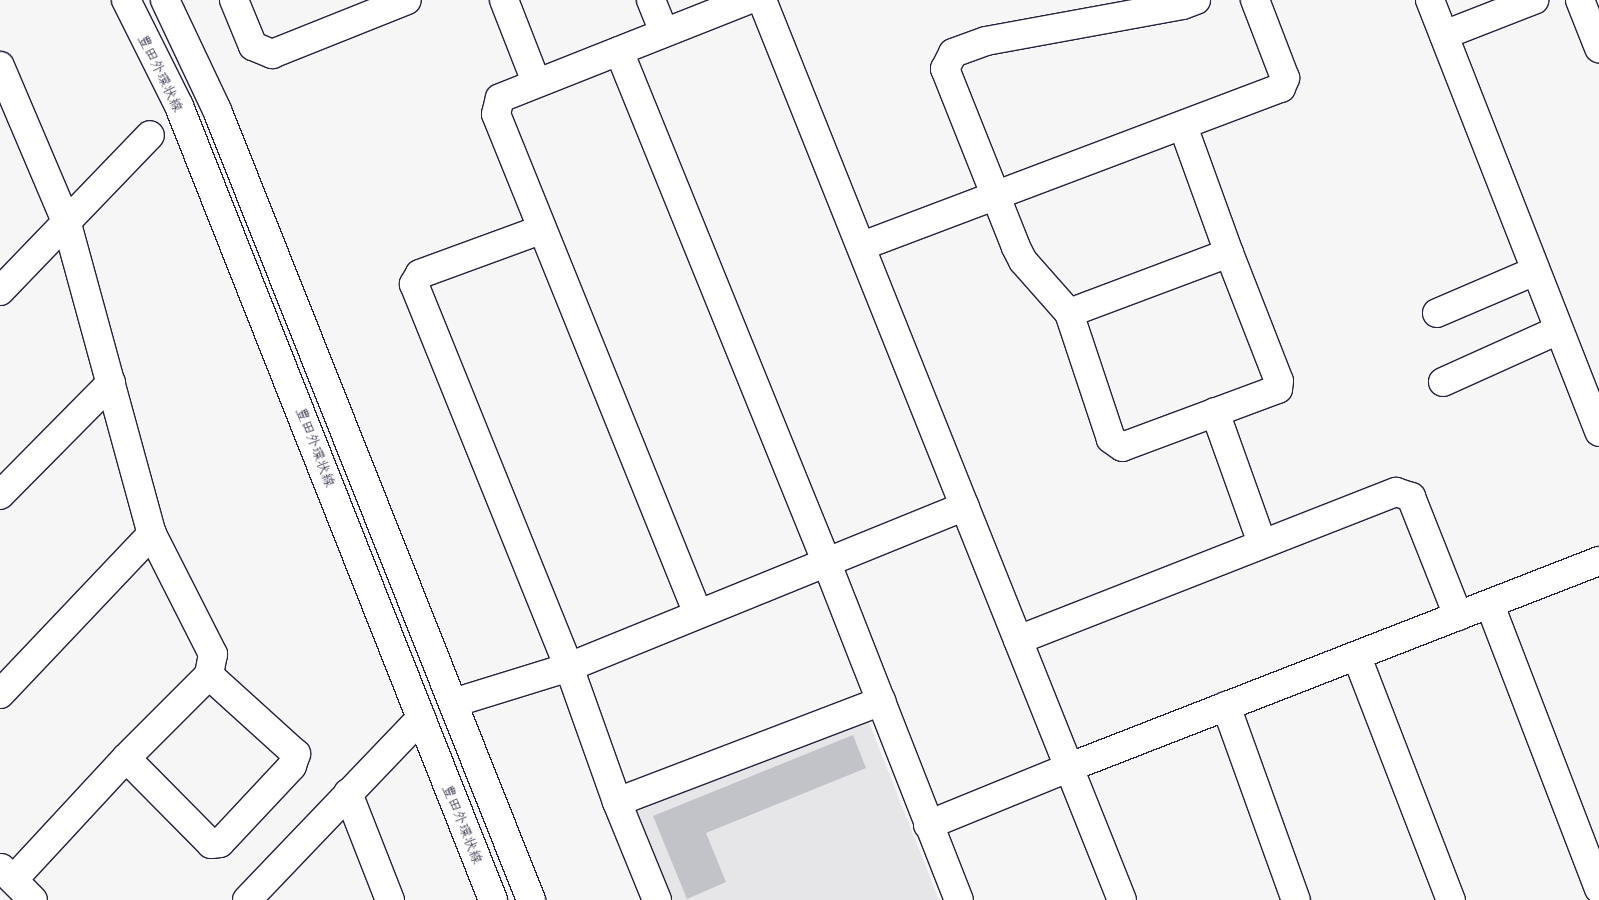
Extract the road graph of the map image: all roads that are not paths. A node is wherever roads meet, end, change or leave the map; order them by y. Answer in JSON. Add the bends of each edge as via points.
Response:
{"nodes":[{"id":1,"x":126,"y":0,"type":"edge"},
{"id":2,"x":165,"y":0,"type":"edge"},
{"id":3,"x":234,"y":0,"type":"edge"},
{"id":4,"x":407,"y":0,"type":"edge"},
{"id":5,"x":504,"y":0,"type":"edge"},
{"id":6,"x":651,"y":0,"type":"edge"},
{"id":7,"x":747,"y":0,"type":"edge"},
{"id":8,"x":762,"y":0,"type":"edge"},
{"id":9,"x":1196,"y":0,"type":"edge"},
{"id":10,"x":1255,"y":0,"type":"edge"},
{"id":11,"x":1430,"y":0,"type":"edge"},
{"id":12,"x":1534,"y":0,"type":"edge"},
{"id":13,"x":1580,"y":0,"type":"edge"},
{"id":14,"x":664,"y":33,"type":"junction"},
{"id":15,"x":1444,"y":35,"type":"junction"},
{"id":16,"x":1599,"y":48,"type":"edge"},
{"id":17,"x":618,"y":51,"type":"junction"},
{"id":18,"x":2,"y":79,"type":"edge"},
{"id":19,"x":536,"y":82,"type":"junction"},
{"id":20,"x":1183,"y":126,"type":"junction"},
{"id":21,"x":150,"y":135,"type":"dead end"},
{"id":22,"x":995,"y":197,"type":"junction"},
{"id":23,"x":67,"y":224,"type":"junction"},
{"id":24,"x":540,"y":230,"type":"junction"},
{"id":25,"x":862,"y":246,"type":"junction"},
{"id":26,"x":1229,"y":253,"type":"junction"},
{"id":27,"x":1535,"y":271,"type":"junction"},
{"id":28,"x":0,"y":291,"type":"edge"},
{"id":29,"x":1069,"y":313,"type":"junction"},
{"id":30,"x":1437,"y":313,"type":"dead end"},
{"id":31,"x":1558,"y":330,"type":"junction"},
{"id":32,"x":1443,"y":382,"type":"dead end"},
{"id":33,"x":111,"y":383,"type":"junction"},
{"id":34,"x":1215,"y":412,"type":"junction"},
{"id":35,"x":1599,"y":432,"type":"edge"},
{"id":36,"x":0,"y":495,"type":"edge"},
{"id":37,"x":965,"y":506,"type":"junction"},
{"id":38,"x":152,"y":534,"type":"junction"},
{"id":39,"x":1262,"y":543,"type":"junction"},
{"id":40,"x":1599,"y":560,"type":"edge"},
{"id":41,"x":826,"y":561,"type":"junction"},
{"id":42,"x":1490,"y":605,"type":"junction"},
{"id":43,"x":698,"y":614,"type":"junction"},
{"id":44,"x":1458,"y":616,"type":"junction"},
{"id":45,"x":1018,"y":640,"type":"junction"},
{"id":46,"x":1357,"y":657,"type":"junction"},
{"id":47,"x":570,"y":667,"type":"junction"},
{"id":48,"x":209,"y":675,"type":"junction"},
{"id":49,"x":0,"y":694,"type":"edge"},
{"id":50,"x":881,"y":701,"type":"junction"},
{"id":51,"x":453,"y":703,"type":"junction"},
{"id":52,"x":1226,"y":706,"type":"junction"},
{"id":53,"x":421,"y":718,"type":"junction"},
{"id":54,"x":126,"y":758,"type":"junction"},
{"id":55,"x":1070,"y":767,"type":"junction"},
{"id":56,"x":348,"y":793,"type":"junction"},
{"id":57,"x":617,"y":802,"type":"junction"},
{"id":58,"x":928,"y":825,"type":"junction"},
{"id":59,"x":7,"y":874,"type":"edge"},
{"id":60,"x":1599,"y":889,"type":"edge"},
{"id":61,"x":33,"y":900,"type":"edge"},
{"id":62,"x":247,"y":900,"type":"edge"},
{"id":63,"x":390,"y":900,"type":"edge"},
{"id":64,"x":494,"y":900,"type":"edge"},
{"id":65,"x":531,"y":900,"type":"edge"},
{"id":66,"x":656,"y":900,"type":"edge"},
{"id":67,"x":958,"y":900,"type":"edge"},
{"id":68,"x":1122,"y":900,"type":"edge"},
{"id":69,"x":1296,"y":900,"type":"edge"},
{"id":70,"x":1450,"y":900,"type":"edge"}],
"edges":[{"from":1,"to":53,"type":"street","name":"豊田外環状線","via":[[178,106]]},
{"from":2,"to":51,"type":"street","via":[[217,110]]},
{"from":3,"to":4,"type":"street","via":[[253,46],[272,54]]},
{"from":5,"to":19,"type":"street"},
{"from":6,"to":14,"type":"street"},
{"from":7,"to":14,"type":"street"},
{"from":8,"to":25,"type":"street"},
{"from":9,"to":22,"type":"street","via":[[986,41],[953,53],[945,69]]},
{"from":10,"to":20,"type":"street","via":[[1285,78],[1281,88]]},
{"from":11,"to":15,"type":"street"},
{"from":12,"to":15,"type":"street"},
{"from":13,"to":16,"type":"street"},
{"from":14,"to":17,"type":"street"},
{"from":15,"to":27,"type":"street"},
{"from":17,"to":19,"type":"street"},
{"from":17,"to":41,"type":"street"},
{"from":18,"to":23,"type":"street"},
{"from":19,"to":24,"type":"street","via":[[500,98],[496,114]]},
{"from":20,"to":22,"type":"street"},
{"from":20,"to":26,"type":"street"},
{"from":21,"to":23,"type":"street"},
{"from":22,"to":25,"type":"street"},
{"from":22,"to":29,"type":"street","via":[[1023,261]]},
{"from":23,"to":28,"type":"street"},
{"from":23,"to":33,"type":"street"},
{"from":24,"to":43,"type":"street"},
{"from":24,"to":47,"type":"street","via":[[420,274],[414,284]]},
{"from":25,"to":37,"type":"street"},
{"from":26,"to":29,"type":"street"},
{"from":26,"to":34,"type":"street","via":[[1279,381],[1274,392]]},
{"from":27,"to":30,"type":"street"},
{"from":27,"to":31,"type":"street"},
{"from":29,"to":34,"type":"street","via":[[1111,440],[1116,444],[1122,447]]},
{"from":31,"to":32,"type":"street"},
{"from":31,"to":35,"type":"street"},
{"from":33,"to":36,"type":"street"},
{"from":33,"to":38,"type":"street"},
{"from":34,"to":39,"type":"street"},
{"from":37,"to":41,"type":"street"},
{"from":37,"to":45,"type":"street"},
{"from":38,"to":48,"type":"street","via":[[213,654]]},
{"from":38,"to":49,"type":"street"},
{"from":39,"to":44,"type":"street","via":[[1396,492],[1404,494],[1411,497]]},
{"from":39,"to":45,"type":"street"},
{"from":40,"to":42,"type":"street"},
{"from":41,"to":43,"type":"street"},
{"from":41,"to":50,"type":"street"},
{"from":42,"to":44,"type":"street"},
{"from":42,"to":60,"type":"street"},
{"from":43,"to":47,"type":"street"},
{"from":44,"to":46,"type":"street"},
{"from":45,"to":55,"type":"street"},
{"from":46,"to":52,"type":"street"},
{"from":46,"to":70,"type":"street"},
{"from":47,"to":51,"type":"street"},
{"from":47,"to":57,"type":"street"},
{"from":48,"to":54,"type":"street"},
{"from":48,"to":54,"type":"street","via":[[296,754],[292,766],[220,843],[211,844]]},
{"from":50,"to":57,"type":"street"},
{"from":50,"to":58,"type":"street"},
{"from":51,"to":65,"type":"street"},
{"from":52,"to":55,"type":"street"},
{"from":52,"to":69,"type":"street"},
{"from":53,"to":56,"type":"street"},
{"from":53,"to":64,"type":"street","name":"豊田外環状線"},
{"from":54,"to":59,"type":"street"},
{"from":55,"to":58,"type":"street"},
{"from":55,"to":68,"type":"street"},
{"from":56,"to":62,"type":"street"},
{"from":56,"to":63,"type":"street"},
{"from":57,"to":66,"type":"street"},
{"from":58,"to":67,"type":"street"},
{"from":59,"to":61,"type":"street"}]}
